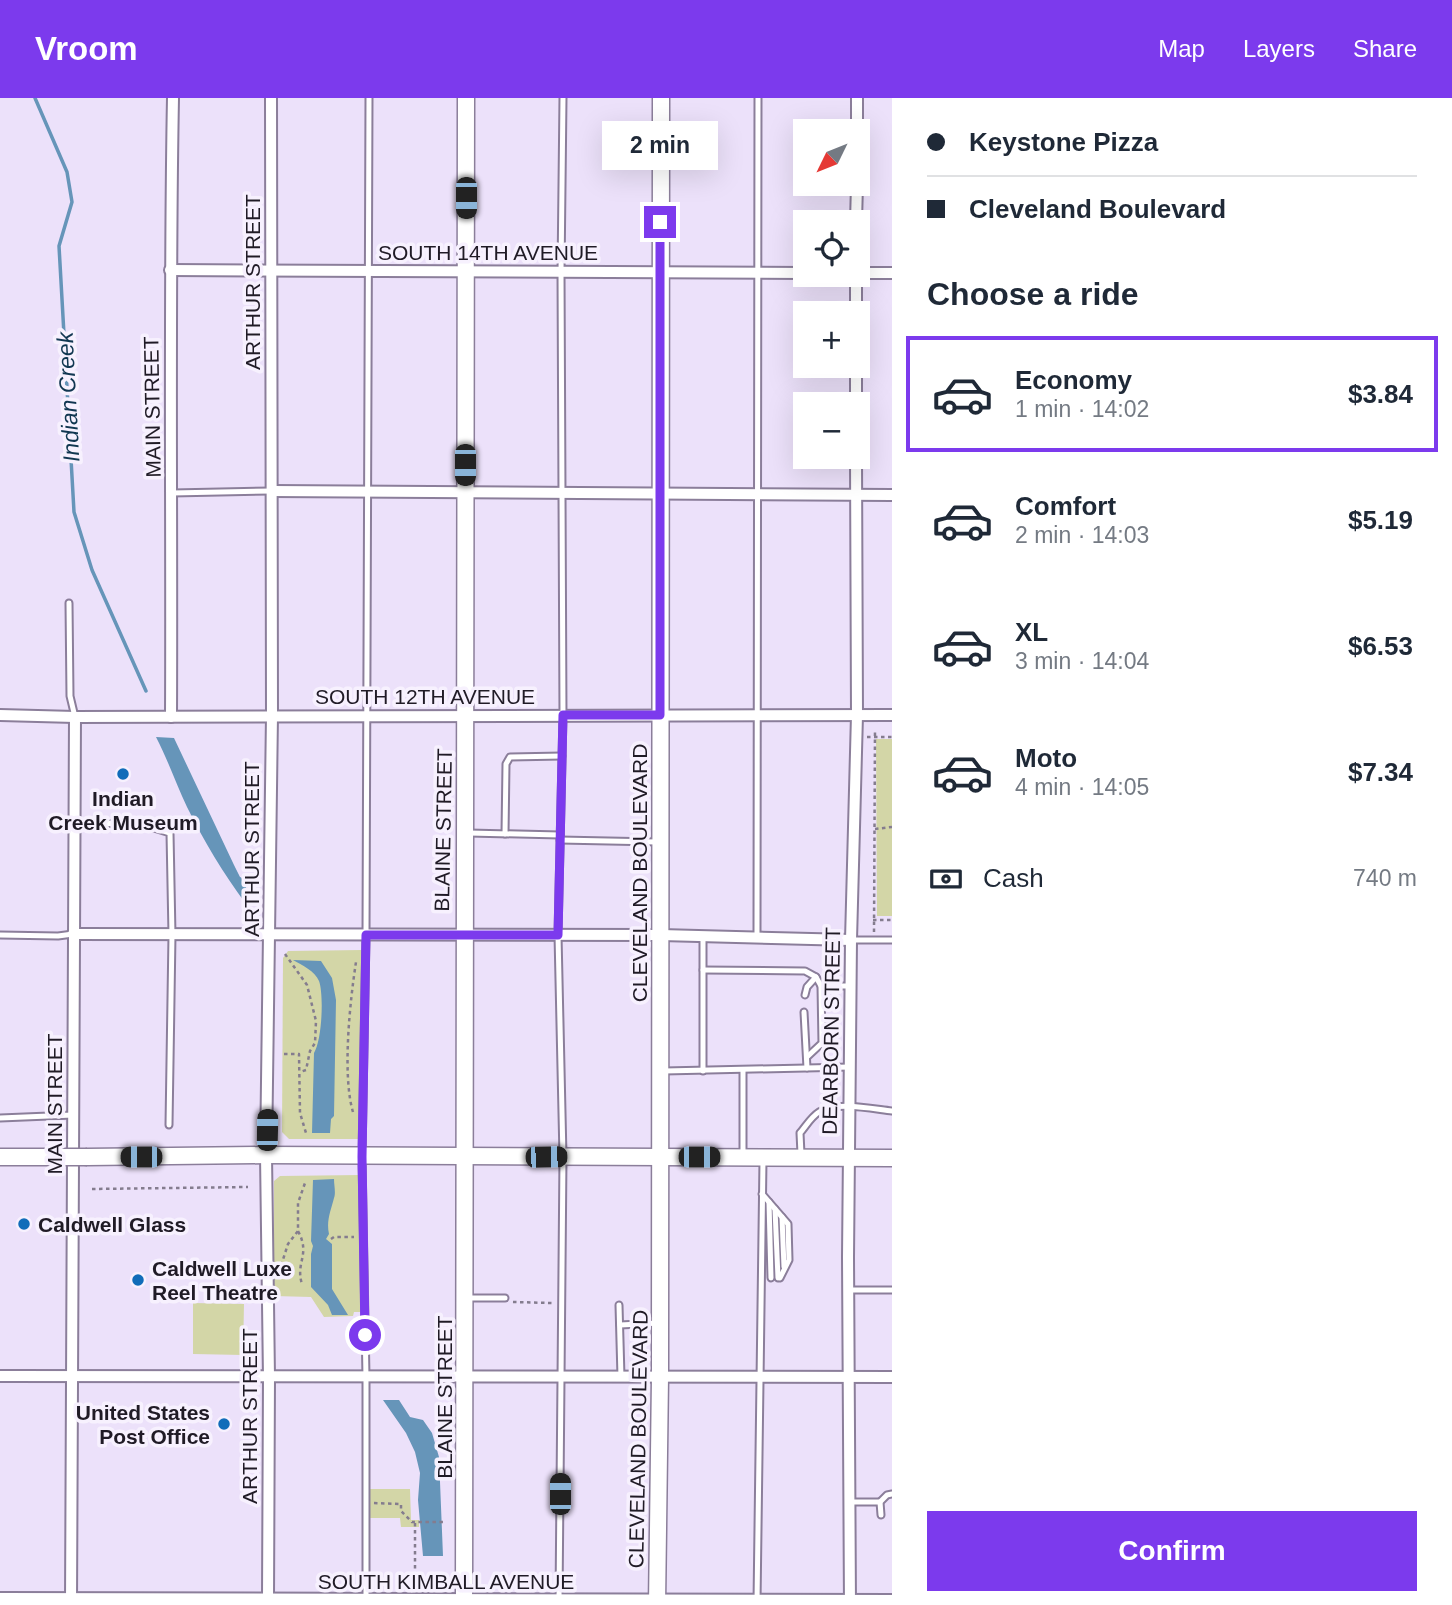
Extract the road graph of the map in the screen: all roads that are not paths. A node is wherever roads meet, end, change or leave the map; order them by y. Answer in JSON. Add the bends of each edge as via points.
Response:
{"nodes":[{"id":1,"x":173,"y":98,"type":"edge"},
{"id":2,"x":271,"y":98,"type":"edge"},
{"id":3,"x":369,"y":98,"type":"edge"},
{"id":4,"x":466,"y":98,"type":"edge"},
{"id":5,"x":563,"y":98,"type":"edge"},
{"id":6,"x":661,"y":98,"type":"edge"},
{"id":7,"x":758,"y":98,"type":"edge"},
{"id":8,"x":857,"y":98,"type":"edge"},
{"id":9,"x":857,"y":119,"type":"edge"},
{"id":10,"x":170,"y":270,"type":"junction"},
{"id":11,"x":270,"y":270,"type":"junction"},
{"id":12,"x":369,"y":271,"type":"junction"},
{"id":13,"x":660,"y":271,"type":"junction"},
{"id":14,"x":561,"y":272,"type":"junction"},
{"id":15,"x":757,"y":272,"type":"junction"},
{"id":16,"x":466,"y":273,"type":"junction"},
{"id":17,"x":793,"y":273,"type":"edge"},
{"id":18,"x":892,"y":273,"type":"edge"},
{"id":19,"x":870,"y":274,"type":"edge"},
{"id":20,"x":856,"y":469,"type":"edge"},
{"id":21,"x":272,"y":491,"type":"junction"},
{"id":22,"x":368,"y":492,"type":"junction"},
{"id":23,"x":465,"y":492,"type":"junction"},
{"id":24,"x":172,"y":493,"type":"junction"},
{"id":25,"x":563,"y":493,"type":"junction"},
{"id":26,"x":662,"y":493,"type":"junction"},
{"id":27,"x":758,"y":494,"type":"junction"},
{"id":28,"x":856,"y":495,"type":"junction"},
{"id":29,"x":892,"y":495,"type":"edge"},
{"id":30,"x":69,"y":603,"type":"dead end"},
{"id":31,"x":0,"y":715,"type":"edge"},
{"id":32,"x":272,"y":715,"type":"junction"},
{"id":33,"x":563,"y":715,"type":"junction"},
{"id":34,"x":660,"y":715,"type":"junction"},
{"id":35,"x":758,"y":715,"type":"junction"},
{"id":36,"x":857,"y":715,"type":"junction"},
{"id":37,"x":892,"y":715,"type":"edge"},
{"id":38,"x":366,"y":716,"type":"junction"},
{"id":39,"x":465,"y":716,"type":"junction"},
{"id":40,"x":75,"y":717,"type":"junction"},
{"id":41,"x":171,"y":717,"type":"junction"},
{"id":42,"x":562,"y":756,"type":"junction"},
{"id":43,"x":74,"y":823,"type":"junction"},
{"id":44,"x":464,"y":833,"type":"junction"},
{"id":45,"x":505,"y":834,"type":"junction"},
{"id":46,"x":560,"y":838,"type":"junction"},
{"id":47,"x":660,"y":842,"type":"junction"},
{"id":48,"x":73,"y":934,"type":"junction"},
{"id":49,"x":0,"y":935,"type":"edge"},
{"id":50,"x":172,"y":935,"type":"junction"},
{"id":51,"x":366,"y":935,"type":"junction"},
{"id":52,"x":463,"y":935,"type":"junction"},
{"id":53,"x":558,"y":935,"type":"junction"},
{"id":54,"x":661,"y":935,"type":"junction"},
{"id":55,"x":270,"y":936,"type":"junction"},
{"id":56,"x":703,"y":936,"type":"junction"},
{"id":57,"x":757,"y":936,"type":"junction"},
{"id":58,"x":851,"y":940,"type":"junction"},
{"id":59,"x":892,"y":940,"type":"edge"},
{"id":60,"x":703,"y":970,"type":"junction"},
{"id":61,"x":816,"y":977,"type":"junction"},
{"id":62,"x":821,"y":986,"type":"junction"},
{"id":63,"x":850,"y":986,"type":"junction"},
{"id":64,"x":805,"y":995,"type":"dead end"},
{"id":65,"x":804,"y":1012,"type":"dead end"},
{"id":66,"x":807,"y":1057,"type":"junction"},
{"id":67,"x":850,"y":1067,"type":"junction"},
{"id":68,"x":807,"y":1068,"type":"junction"},
{"id":69,"x":703,"y":1070,"type":"junction"},
{"id":70,"x":743,"y":1070,"type":"junction"},
{"id":71,"x":660,"y":1071,"type":"junction"},
{"id":72,"x":849,"y":1107,"type":"junction"},
{"id":73,"x":892,"y":1111,"type":"edge"},
{"id":74,"x":74,"y":1115,"type":"junction"},
{"id":75,"x":0,"y":1118,"type":"edge"},
{"id":76,"x":169,"y":1125,"type":"dead end"},
{"id":77,"x":266,"y":1155,"type":"junction"},
{"id":78,"x":0,"y":1157,"type":"edge"},
{"id":79,"x":362,"y":1157,"type":"junction"},
{"id":80,"x":466,"y":1157,"type":"junction"},
{"id":81,"x":563,"y":1157,"type":"junction"},
{"id":82,"x":660,"y":1157,"type":"junction"},
{"id":83,"x":743,"y":1157,"type":"junction"},
{"id":84,"x":763,"y":1157,"type":"junction"},
{"id":85,"x":801,"y":1157,"type":"junction"},
{"id":86,"x":849,"y":1157,"type":"junction"},
{"id":87,"x":892,"y":1158,"type":"edge"},
{"id":88,"x":762,"y":1194,"type":"junction"},
{"id":89,"x":769,"y":1202,"type":"junction"},
{"id":90,"x":775,"y":1209,"type":"junction"},
{"id":91,"x":776,"y":1278,"type":"junction"},
{"id":92,"x":849,"y":1290,"type":"junction"},
{"id":93,"x":892,"y":1290,"type":"edge"},
{"id":94,"x":466,"y":1298,"type":"junction"},
{"id":95,"x":505,"y":1300,"type":"road end"},
{"id":96,"x":620,"y":1305,"type":"dead end"},
{"id":97,"x":660,"y":1323,"type":"junction"},
{"id":98,"x":620,"y":1325,"type":"junction"},
{"id":99,"x":0,"y":1376,"type":"edge"},
{"id":100,"x":73,"y":1376,"type":"junction"},
{"id":101,"x":269,"y":1377,"type":"junction"},
{"id":102,"x":366,"y":1377,"type":"junction"},
{"id":103,"x":466,"y":1377,"type":"junction"},
{"id":104,"x":562,"y":1377,"type":"junction"},
{"id":105,"x":621,"y":1377,"type":"junction"},
{"id":106,"x":660,"y":1377,"type":"junction"},
{"id":107,"x":892,"y":1377,"type":"edge"},
{"id":108,"x":758,"y":1378,"type":"junction"},
{"id":109,"x":851,"y":1378,"type":"junction"},
{"id":110,"x":892,"y":1494,"type":"edge"},
{"id":111,"x":880,"y":1502,"type":"junction"},
{"id":112,"x":850,"y":1503,"type":"junction"},
{"id":113,"x":881,"y":1515,"type":"dead end"},
{"id":114,"x":0,"y":1599,"type":"edge"},
{"id":115,"x":268,"y":1599,"type":"junction"},
{"id":116,"x":892,"y":1601,"type":"edge"},
{"id":117,"x":71,"y":1602,"type":"edge"},
{"id":118,"x":366,"y":1602,"type":"edge"},
{"id":119,"x":757,"y":1602,"type":"edge"},
{"id":120,"x":464,"y":1603,"type":"edge"},
{"id":121,"x":559,"y":1603,"type":"edge"},
{"id":122,"x":657,"y":1603,"type":"edge"},
{"id":123,"x":850,"y":1603,"type":"edge"}],
"edges":[{"from":1,"to":10,"type":"street","name":"MAIN STREET"},
{"from":2,"to":11,"type":"street","name":"ARTHUR STREET"},
{"from":3,"to":12,"type":"lane"},
{"from":4,"to":16,"type":"main road","name":"BLAINE STREET"},
{"from":5,"to":14,"type":"lane"},
{"from":6,"to":13,"type":"main road","name":"CLEVELAND BOULEVARD"},
{"from":7,"to":15,"type":"lane"},
{"from":8,"to":9,"type":"street"},
{"from":10,"to":11,"type":"street","name":"SOUTH 14TH AVENUE"},
{"from":10,"to":24,"type":"street","name":"MAIN STREET"},
{"from":11,"to":12,"type":"street","name":"SOUTH 14TH AVENUE"},
{"from":11,"to":21,"type":"street","name":"ARTHUR STREET"},
{"from":12,"to":16,"type":"street","name":"SOUTH 14TH AVENUE"},
{"from":12,"to":22,"type":"lane"},
{"from":13,"to":14,"type":"street","name":"SOUTH 14TH AVENUE"},
{"from":13,"to":15,"type":"street","name":"SOUTH 14TH AVENUE"},
{"from":13,"to":26,"type":"main road","name":"CLEVELAND BOULEVARD"},
{"from":14,"to":16,"type":"street","name":"SOUTH 14TH AVENUE"},
{"from":14,"to":25,"type":"lane"},
{"from":15,"to":17,"type":"street","name":"SOUTH 14TH AVENUE"},
{"from":15,"to":27,"type":"lane"},
{"from":16,"to":23,"type":"main road","name":"BLAINE STREET"},
{"from":18,"to":19,"type":"street"},
{"from":20,"to":28,"type":"street","name":"DEARBORN STREET"},
{"from":21,"to":22,"type":"street"},
{"from":21,"to":24,"type":"lane"},
{"from":21,"to":32,"type":"street","name":"ARTHUR STREET"},
{"from":22,"to":23,"type":"street"},
{"from":22,"to":38,"type":"lane"},
{"from":23,"to":25,"type":"street"},
{"from":23,"to":39,"type":"main road","name":"BLAINE STREET"},
{"from":24,"to":41,"type":"street","name":"MAIN STREET"},
{"from":25,"to":26,"type":"street"},
{"from":25,"to":33,"type":"lane"},
{"from":26,"to":27,"type":"street"},
{"from":26,"to":34,"type":"main road","name":"CLEVELAND BOULEVARD"},
{"from":27,"to":28,"type":"street"},
{"from":27,"to":35,"type":"lane"},
{"from":28,"to":29,"type":"street"},
{"from":28,"to":36,"type":"street","name":"DEARBORN STREET"},
{"from":30,"to":40,"type":"lane","name":"MAIN STREET","via":[[70,696]]},
{"from":31,"to":40,"type":"street","name":"SOUTH 12TH AVENUE"},
{"from":32,"to":38,"type":"street","name":"SOUTH 12TH AVENUE"},
{"from":32,"to":41,"type":"street","name":"SOUTH 12TH AVENUE"},
{"from":32,"to":55,"type":"street","name":"ARTHUR STREET"},
{"from":33,"to":34,"type":"street","name":"SOUTH 12TH AVENUE"},
{"from":33,"to":39,"type":"street","name":"SOUTH 12TH AVENUE"},
{"from":33,"to":42,"type":"lane"},
{"from":34,"to":35,"type":"street","name":"SOUTH 12TH AVENUE"},
{"from":34,"to":47,"type":"main road","name":"CLEVELAND BOULEVARD"},
{"from":35,"to":36,"type":"street","name":"SOUTH 12TH AVENUE"},
{"from":35,"to":57,"type":"lane"},
{"from":36,"to":37,"type":"street","name":"SOUTH 12TH AVENUE"},
{"from":36,"to":58,"type":"street","name":"DEARBORN STREET"},
{"from":38,"to":39,"type":"street","name":"SOUTH 12TH AVENUE"},
{"from":38,"to":51,"type":"lane"},
{"from":39,"to":44,"type":"main road","name":"BLAINE STREET"},
{"from":40,"to":41,"type":"street","name":"SOUTH 12TH AVENUE"},
{"from":40,"to":43,"type":"street","name":"MAIN STREET"},
{"from":42,"to":45,"type":"lane","via":[[510,757],[506,764]]},
{"from":42,"to":46,"type":"lane"},
{"from":43,"to":48,"type":"street","name":"MAIN STREET"},
{"from":43,"to":50,"type":"lane","via":[[141,824],[170,833]]},
{"from":44,"to":45,"type":"lane"},
{"from":44,"to":52,"type":"main road","name":"BLAINE STREET"},
{"from":45,"to":46,"type":"lane"},
{"from":46,"to":47,"type":"lane"},
{"from":46,"to":53,"type":"lane"},
{"from":47,"to":54,"type":"main road","name":"CLEVELAND BOULEVARD"},
{"from":48,"to":49,"type":"lane"},
{"from":48,"to":50,"type":"street"},
{"from":48,"to":74,"type":"street","name":"MAIN STREET"},
{"from":50,"to":55,"type":"street"},
{"from":50,"to":76,"type":"lane"},
{"from":51,"to":52,"type":"street"},
{"from":51,"to":55,"type":"street"},
{"from":51,"to":79,"type":"lane"},
{"from":52,"to":53,"type":"street"},
{"from":52,"to":80,"type":"main road","name":"BLAINE STREET"},
{"from":53,"to":54,"type":"street"},
{"from":53,"to":81,"type":"lane"},
{"from":54,"to":56,"type":"street"},
{"from":54,"to":71,"type":"main road","name":"CLEVELAND BOULEVARD"},
{"from":55,"to":77,"type":"street","name":"ARTHUR STREET"},
{"from":56,"to":57,"type":"street"},
{"from":56,"to":60,"type":"lane"},
{"from":57,"to":58,"type":"street"},
{"from":58,"to":59,"type":"lane"},
{"from":58,"to":63,"type":"street","name":"DEARBORN STREET"},
{"from":60,"to":61,"type":"lane","via":[[805,971]]},
{"from":60,"to":69,"type":"lane"},
{"from":61,"to":62,"type":"lane"},
{"from":61,"to":64,"type":"lane"},
{"from":62,"to":63,"type":"lane"},
{"from":62,"to":66,"type":"lane","via":[[822,1043]]},
{"from":63,"to":67,"type":"street","name":"DEARBORN STREET"},
{"from":65,"to":66,"type":"lane"},
{"from":66,"to":68,"type":"lane"},
{"from":67,"to":68,"type":"lane"},
{"from":67,"to":72,"type":"street","name":"DEARBORN STREET"},
{"from":68,"to":70,"type":"lane"},
{"from":69,"to":70,"type":"lane"},
{"from":69,"to":71,"type":"lane"},
{"from":70,"to":83,"type":"lane"},
{"from":71,"to":82,"type":"main road","name":"CLEVELAND BOULEVARD"},
{"from":72,"to":73,"type":"lane"},
{"from":72,"to":85,"type":"lane","via":[[828,1108],[808,1123],[800,1133]]},
{"from":72,"to":86,"type":"street","name":"DEARBORN STREET"},
{"from":74,"to":75,"type":"lane"},
{"from":74,"to":100,"type":"street","name":"MAIN STREET"},
{"from":77,"to":78,"type":"main road","bridge":true},
{"from":77,"to":79,"type":"main road"},
{"from":77,"to":101,"type":"street","name":"ARTHUR STREET"},
{"from":79,"to":80,"type":"main road"},
{"from":79,"to":102,"type":"lane"},
{"from":80,"to":81,"type":"main road"},
{"from":80,"to":94,"type":"main road","name":"BLAINE STREET"},
{"from":81,"to":82,"type":"main road"},
{"from":81,"to":104,"type":"lane"},
{"from":82,"to":83,"type":"main road"},
{"from":82,"to":97,"type":"main road","name":"CLEVELAND BOULEVARD"},
{"from":83,"to":84,"type":"main road"},
{"from":84,"to":85,"type":"main road"},
{"from":84,"to":88,"type":"lane"},
{"from":85,"to":86,"type":"main road"},
{"from":86,"to":87,"type":"main road"},
{"from":86,"to":92,"type":"street","name":"DEARBORN STREET"},
{"from":88,"to":89,"type":"lane"},
{"from":88,"to":108,"type":"lane"},
{"from":89,"to":90,"type":"lane"},
{"from":89,"to":91,"type":"lane"},
{"from":90,"to":91,"type":"lane"},
{"from":90,"to":91,"type":"lane","via":[[788,1224],[789,1260]]},
{"from":92,"to":93,"type":"lane"},
{"from":92,"to":109,"type":"street","name":"DEARBORN STREET"},
{"from":94,"to":95,"type":"lane"},
{"from":94,"to":103,"type":"main road","name":"BLAINE STREET"},
{"from":96,"to":98,"type":"lane"},
{"from":97,"to":98,"type":"lane"},
{"from":97,"to":106,"type":"main road","name":"CLEVELAND BOULEVARD"},
{"from":98,"to":105,"type":"lane"},
{"from":99,"to":100,"type":"street"},
{"from":100,"to":101,"type":"street"},
{"from":100,"to":117,"type":"street","name":"MAIN STREET"},
{"from":101,"to":102,"type":"street"},
{"from":101,"to":115,"type":"street","name":"ARTHUR STREET"},
{"from":102,"to":103,"type":"street"},
{"from":102,"to":118,"type":"lane"},
{"from":103,"to":104,"type":"street"},
{"from":103,"to":120,"type":"main road","name":"BLAINE STREET"},
{"from":104,"to":105,"type":"street"},
{"from":104,"to":121,"type":"lane"},
{"from":105,"to":106,"type":"street"},
{"from":106,"to":108,"type":"street"},
{"from":106,"to":122,"type":"main road","name":"CLEVELAND BOULEVARD"},
{"from":107,"to":109,"type":"street"},
{"from":108,"to":109,"type":"street"},
{"from":108,"to":119,"type":"lane"},
{"from":109,"to":112,"type":"street","name":"DEARBORN STREET"},
{"from":110,"to":111,"type":"lane"},
{"from":111,"to":112,"type":"lane"},
{"from":111,"to":113,"type":"lane"},
{"from":112,"to":123,"type":"street","name":"DEARBORN STREET"},
{"from":114,"to":117,"type":"street","name":"SOUTH KIMBALL AVENUE"},
{"from":115,"to":117,"type":"street","name":"SOUTH KIMBALL AVENUE"},
{"from":115,"to":118,"type":"street","name":"SOUTH KIMBALL AVENUE"},
{"from":116,"to":123,"type":"street","name":"SOUTH KIMBALL AVENUE"},
{"from":118,"to":120,"type":"street","name":"SOUTH KIMBALL AVENUE"},
{"from":119,"to":122,"type":"street","name":"SOUTH KIMBALL AVENUE"},
{"from":119,"to":123,"type":"street","name":"SOUTH KIMBALL AVENUE"},
{"from":120,"to":121,"type":"street","name":"SOUTH KIMBALL AVENUE"},
{"from":121,"to":122,"type":"street","name":"SOUTH KIMBALL AVENUE"}]}
